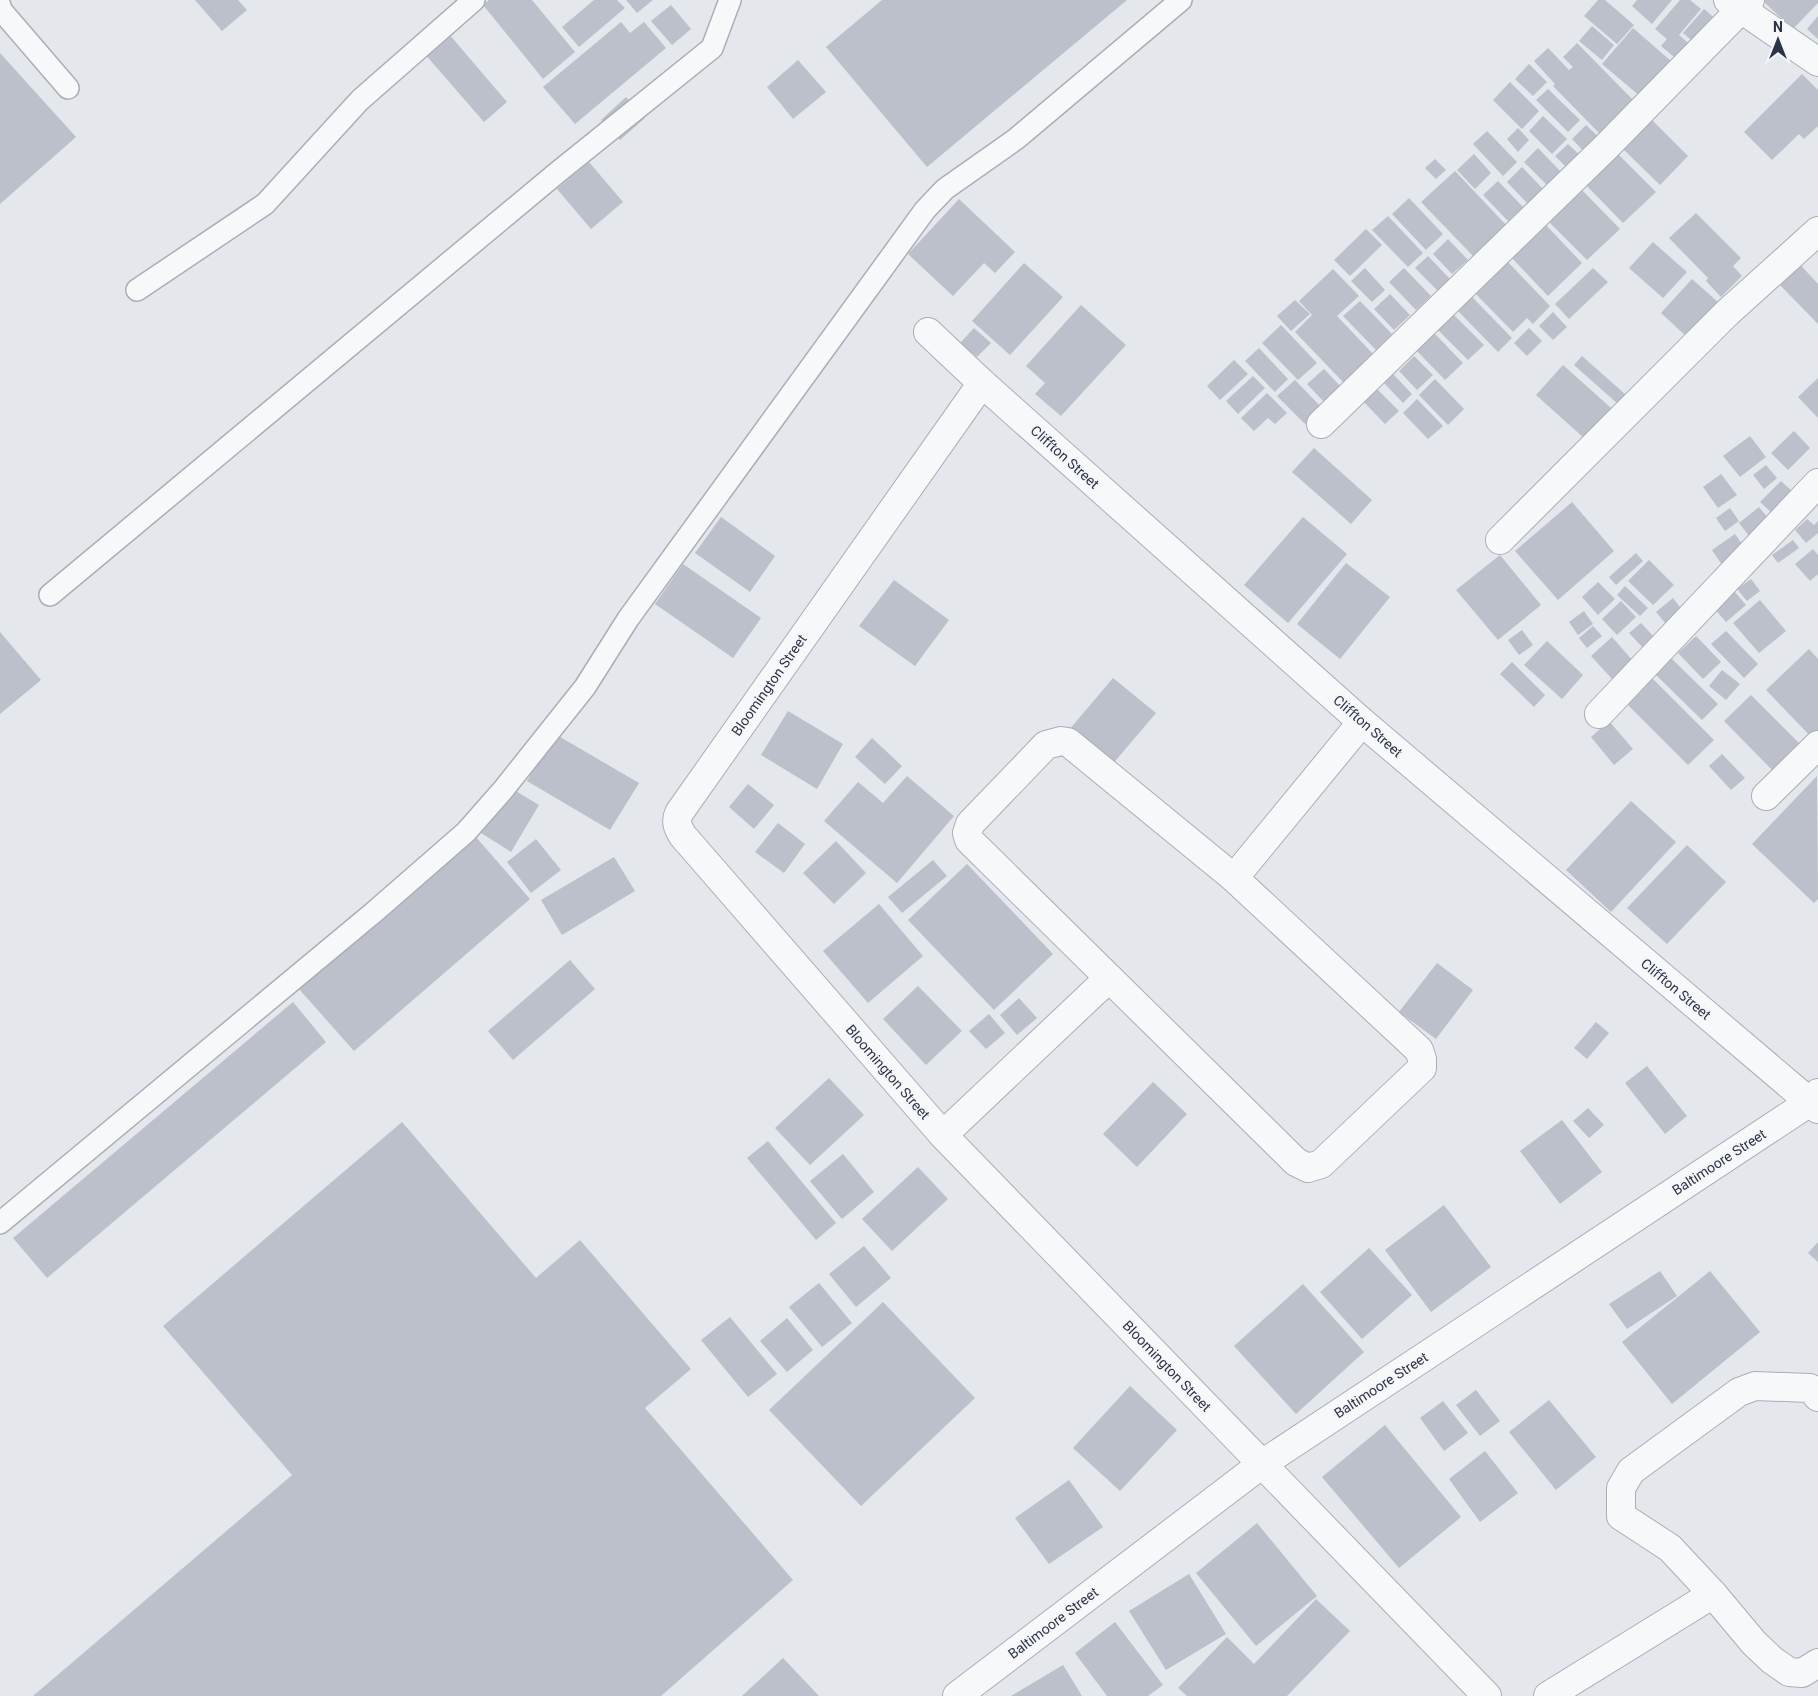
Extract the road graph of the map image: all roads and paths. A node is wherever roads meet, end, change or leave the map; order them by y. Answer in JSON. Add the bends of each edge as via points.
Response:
{"nodes":[{"id":1,"x":474,"y":0,"type":"edge"},
{"id":2,"x":730,"y":0,"type":"edge"},
{"id":3,"x":1182,"y":0,"type":"edge"},
{"id":4,"x":1740,"y":3,"type":"edge"},
{"id":5,"x":0,"y":6,"type":"edge"},
{"id":6,"x":1818,"y":62,"type":"edge"},
{"id":7,"x":68,"y":88,"type":"dead end"},
{"id":8,"x":1818,"y":231,"type":"edge"},
{"id":9,"x":137,"y":290,"type":"dead end"},
{"id":10,"x":928,"y":332,"type":"dead end"},
{"id":11,"x":982,"y":383,"type":"junction"},
{"id":12,"x":1321,"y":424,"type":"dead end"},
{"id":13,"x":1818,"y":483,"type":"edge"},
{"id":14,"x":1500,"y":540,"type":"dead end"},
{"id":15,"x":50,"y":595,"type":"dead end"},
{"id":16,"x":1599,"y":714,"type":"dead end"},
{"id":17,"x":1362,"y":722,"type":"junction"},
{"id":18,"x":1818,"y":746,"type":"edge"},
{"id":19,"x":1766,"y":796,"type":"dead end"},
{"id":20,"x":1234,"y":878,"type":"junction"},
{"id":21,"x":1109,"y":978,"type":"junction"},
{"id":22,"x":1815,"y":1101,"type":"edge"},
{"id":23,"x":943,"y":1135,"type":"junction"},
{"id":24,"x":0,"y":1223,"type":"edge"},
{"id":25,"x":1818,"y":1397,"type":"edge"},
{"id":26,"x":1262,"y":1464,"type":"junction"},
{"id":27,"x":1713,"y":1594,"type":"junction"},
{"id":28,"x":1818,"y":1663,"type":"edge"},
{"id":29,"x":957,"y":1696,"type":"edge"},
{"id":30,"x":1487,"y":1696,"type":"edge"},
{"id":31,"x":1548,"y":1696,"type":"edge"}],
"edges":[{"from":1,"to":9,"type":"lane","via":[[360,100],[265,204]]},
{"from":2,"to":15,"type":"lane","via":[[712,48],[558,172]]},
{"from":3,"to":24,"type":"lane","via":[[1016,139],[945,189],[925,210],[628,619],[585,687],[466,832]]},
{"from":4,"to":6,"type":"street"},
{"from":4,"to":12,"type":"street","via":[[1606,147]]},
{"from":5,"to":7,"type":"lane"},
{"from":8,"to":14,"type":"street","via":[[1727,313]]},
{"from":10,"to":11,"type":"street","name":"Cliffton Street"},
{"from":11,"to":17,"type":"street","name":"Cliffton Street"},
{"from":11,"to":23,"type":"street","name":"Bloomington Street","via":[[676,820],[682,836]]},
{"from":13,"to":16,"type":"street"},
{"from":17,"to":20,"type":"street"},
{"from":17,"to":22,"type":"street","name":"Cliffton Street"},
{"from":18,"to":19,"type":"street"},
{"from":20,"to":21,"type":"street","via":[[1068,742],[1061,740],[1046,744],[970,824],[967,833],[969,840]]},
{"from":20,"to":21,"type":"street","via":[[1419,1050],[1422,1059],[1422,1068],[1321,1164],[1308,1168],[1296,1162]]},
{"from":21,"to":23,"type":"street"},
{"from":22,"to":26,"type":"street","name":"Baltimoore Street"},
{"from":23,"to":26,"type":"street","name":"Bloomington Street"},
{"from":25,"to":27,"type":"street","via":[[1810,1388],[1755,1386],[1739,1392],[1631,1471],[1621,1488],[1621,1516],[1670,1548]]},
{"from":26,"to":29,"type":"street","name":"Baltimoore Street"},
{"from":26,"to":30,"type":"street","name":"Bloomington Street"},
{"from":27,"to":28,"type":"street","via":[[1754,1644],[1789,1672],[1802,1673]]},
{"from":27,"to":31,"type":"street"}]}
